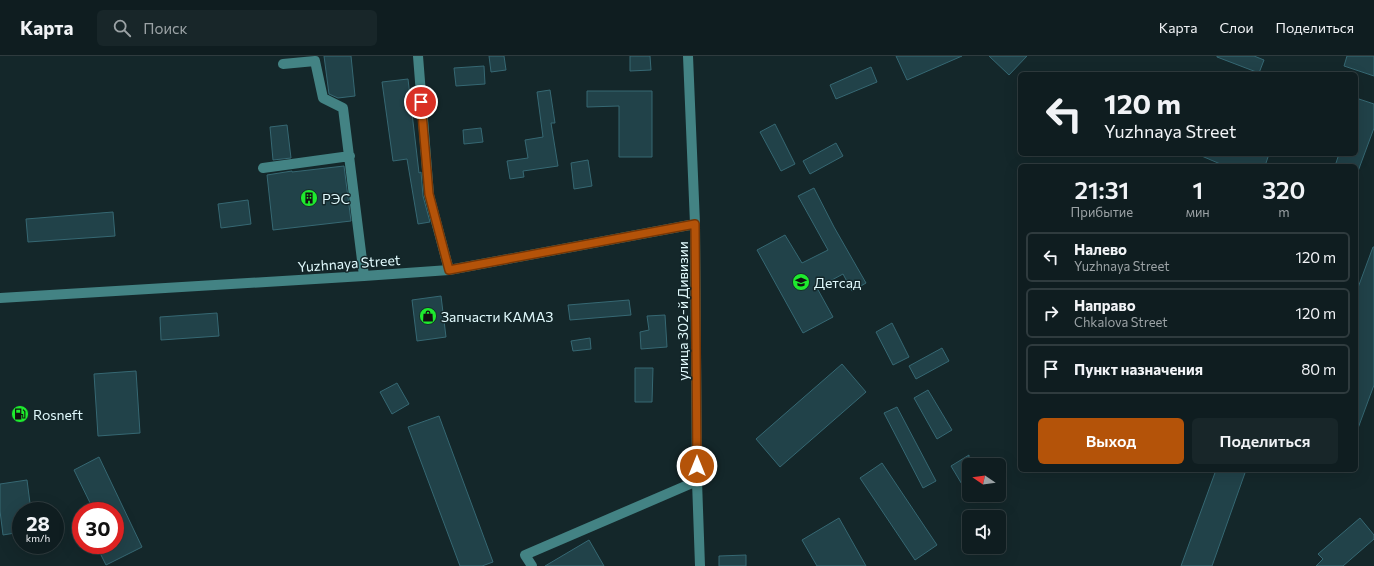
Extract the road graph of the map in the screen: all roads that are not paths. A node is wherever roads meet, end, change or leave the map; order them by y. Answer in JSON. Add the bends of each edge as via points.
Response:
{"nodes":[{"id":1,"x":418,"y":56,"type":"edge"},
{"id":2,"x":688,"y":56,"type":"edge"},
{"id":3,"x":283,"y":64,"type":"dead end"},
{"id":4,"x":350,"y":156,"type":"junction"},
{"id":5,"x":263,"y":168,"type":"dead end"},
{"id":6,"x":695,"y":224,"type":"junction"},
{"id":7,"x":449,"y":270,"type":"junction"},
{"id":8,"x":364,"y":276,"type":"junction"},
{"id":9,"x":0,"y":298,"type":"edge"},
{"id":10,"x":697,"y":481,"type":"junction"},
{"id":11,"x":532,"y":566,"type":"edge"},
{"id":12,"x":700,"y":566,"type":"edge"}],
"edges":[{"from":1,"to":7,"type":"street","via":[[429,194]]},
{"from":2,"to":6,"type":"street","name":"улица 302-й Дивизии"},
{"from":3,"to":4,"type":"street","via":[[315,61],[323,98],[343,108]]},
{"from":4,"to":5,"type":"street"},
{"from":4,"to":8,"type":"street"},
{"from":6,"to":7,"type":"street","name":"Yuzhnaya Street"},
{"from":6,"to":10,"type":"street","name":"улица 302-й Дивизии"},
{"from":7,"to":8,"type":"street","name":"Yuzhnaya Street"},
{"from":8,"to":9,"type":"street","name":"Yuzhnaya Street"},
{"from":10,"to":11,"type":"street","via":[[525,555]]},
{"from":10,"to":12,"type":"street","name":"улица 302-й Дивизии"}]}
